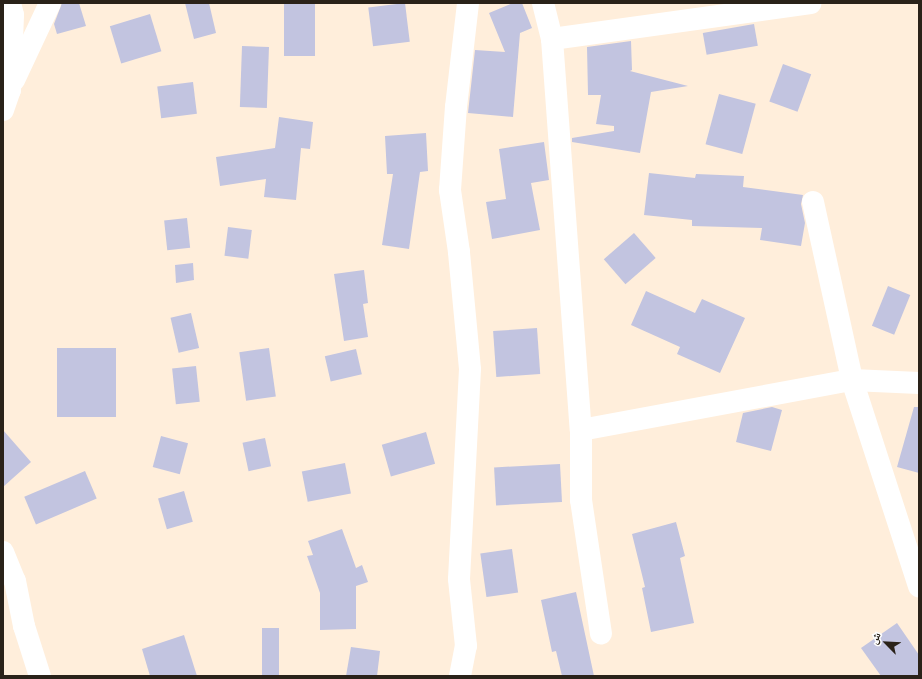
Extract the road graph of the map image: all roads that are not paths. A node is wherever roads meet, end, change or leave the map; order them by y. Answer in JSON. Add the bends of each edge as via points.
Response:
{"nodes":[{"id":1,"x":10,"y":3,"type":"edge"},
{"id":2,"x":50,"y":3,"type":"edge"},
{"id":3,"x":468,"y":3,"type":"edge"},
{"id":4,"x":543,"y":3,"type":"edge"},
{"id":5,"x":811,"y":3,"type":"edge"},
{"id":6,"x":552,"y":39,"type":"junction"},
{"id":7,"x":6,"y":100,"type":"edge"},
{"id":8,"x":813,"y":202,"type":"dead end"},
{"id":9,"x":852,"y":380,"type":"junction"},
{"id":10,"x":919,"y":383,"type":"edge"},
{"id":11,"x":581,"y":430,"type":"junction"},
{"id":12,"x":3,"y":552,"type":"edge"},
{"id":13,"x":919,"y":586,"type":"edge"},
{"id":14,"x":601,"y":634,"type":"dead end"},
{"id":15,"x":40,"y":676,"type":"edge"},
{"id":16,"x":460,"y":676,"type":"edge"}],
"edges":[{"from":1,"to":7,"type":"street","via":[[13,15]]},
{"from":2,"to":7,"type":"street"},
{"from":3,"to":16,"type":"street","via":[[450,190],[459,252],[470,369],[459,579],[466,646]]},
{"from":4,"to":6,"type":"street"},
{"from":5,"to":6,"type":"street"},
{"from":6,"to":11,"type":"street"},
{"from":8,"to":9,"type":"street"},
{"from":9,"to":10,"type":"street"},
{"from":9,"to":11,"type":"street"},
{"from":9,"to":13,"type":"street"},
{"from":11,"to":14,"type":"street","via":[[581,500]]},
{"from":12,"to":15,"type":"street","via":[[15,581],[24,626]]}]}
